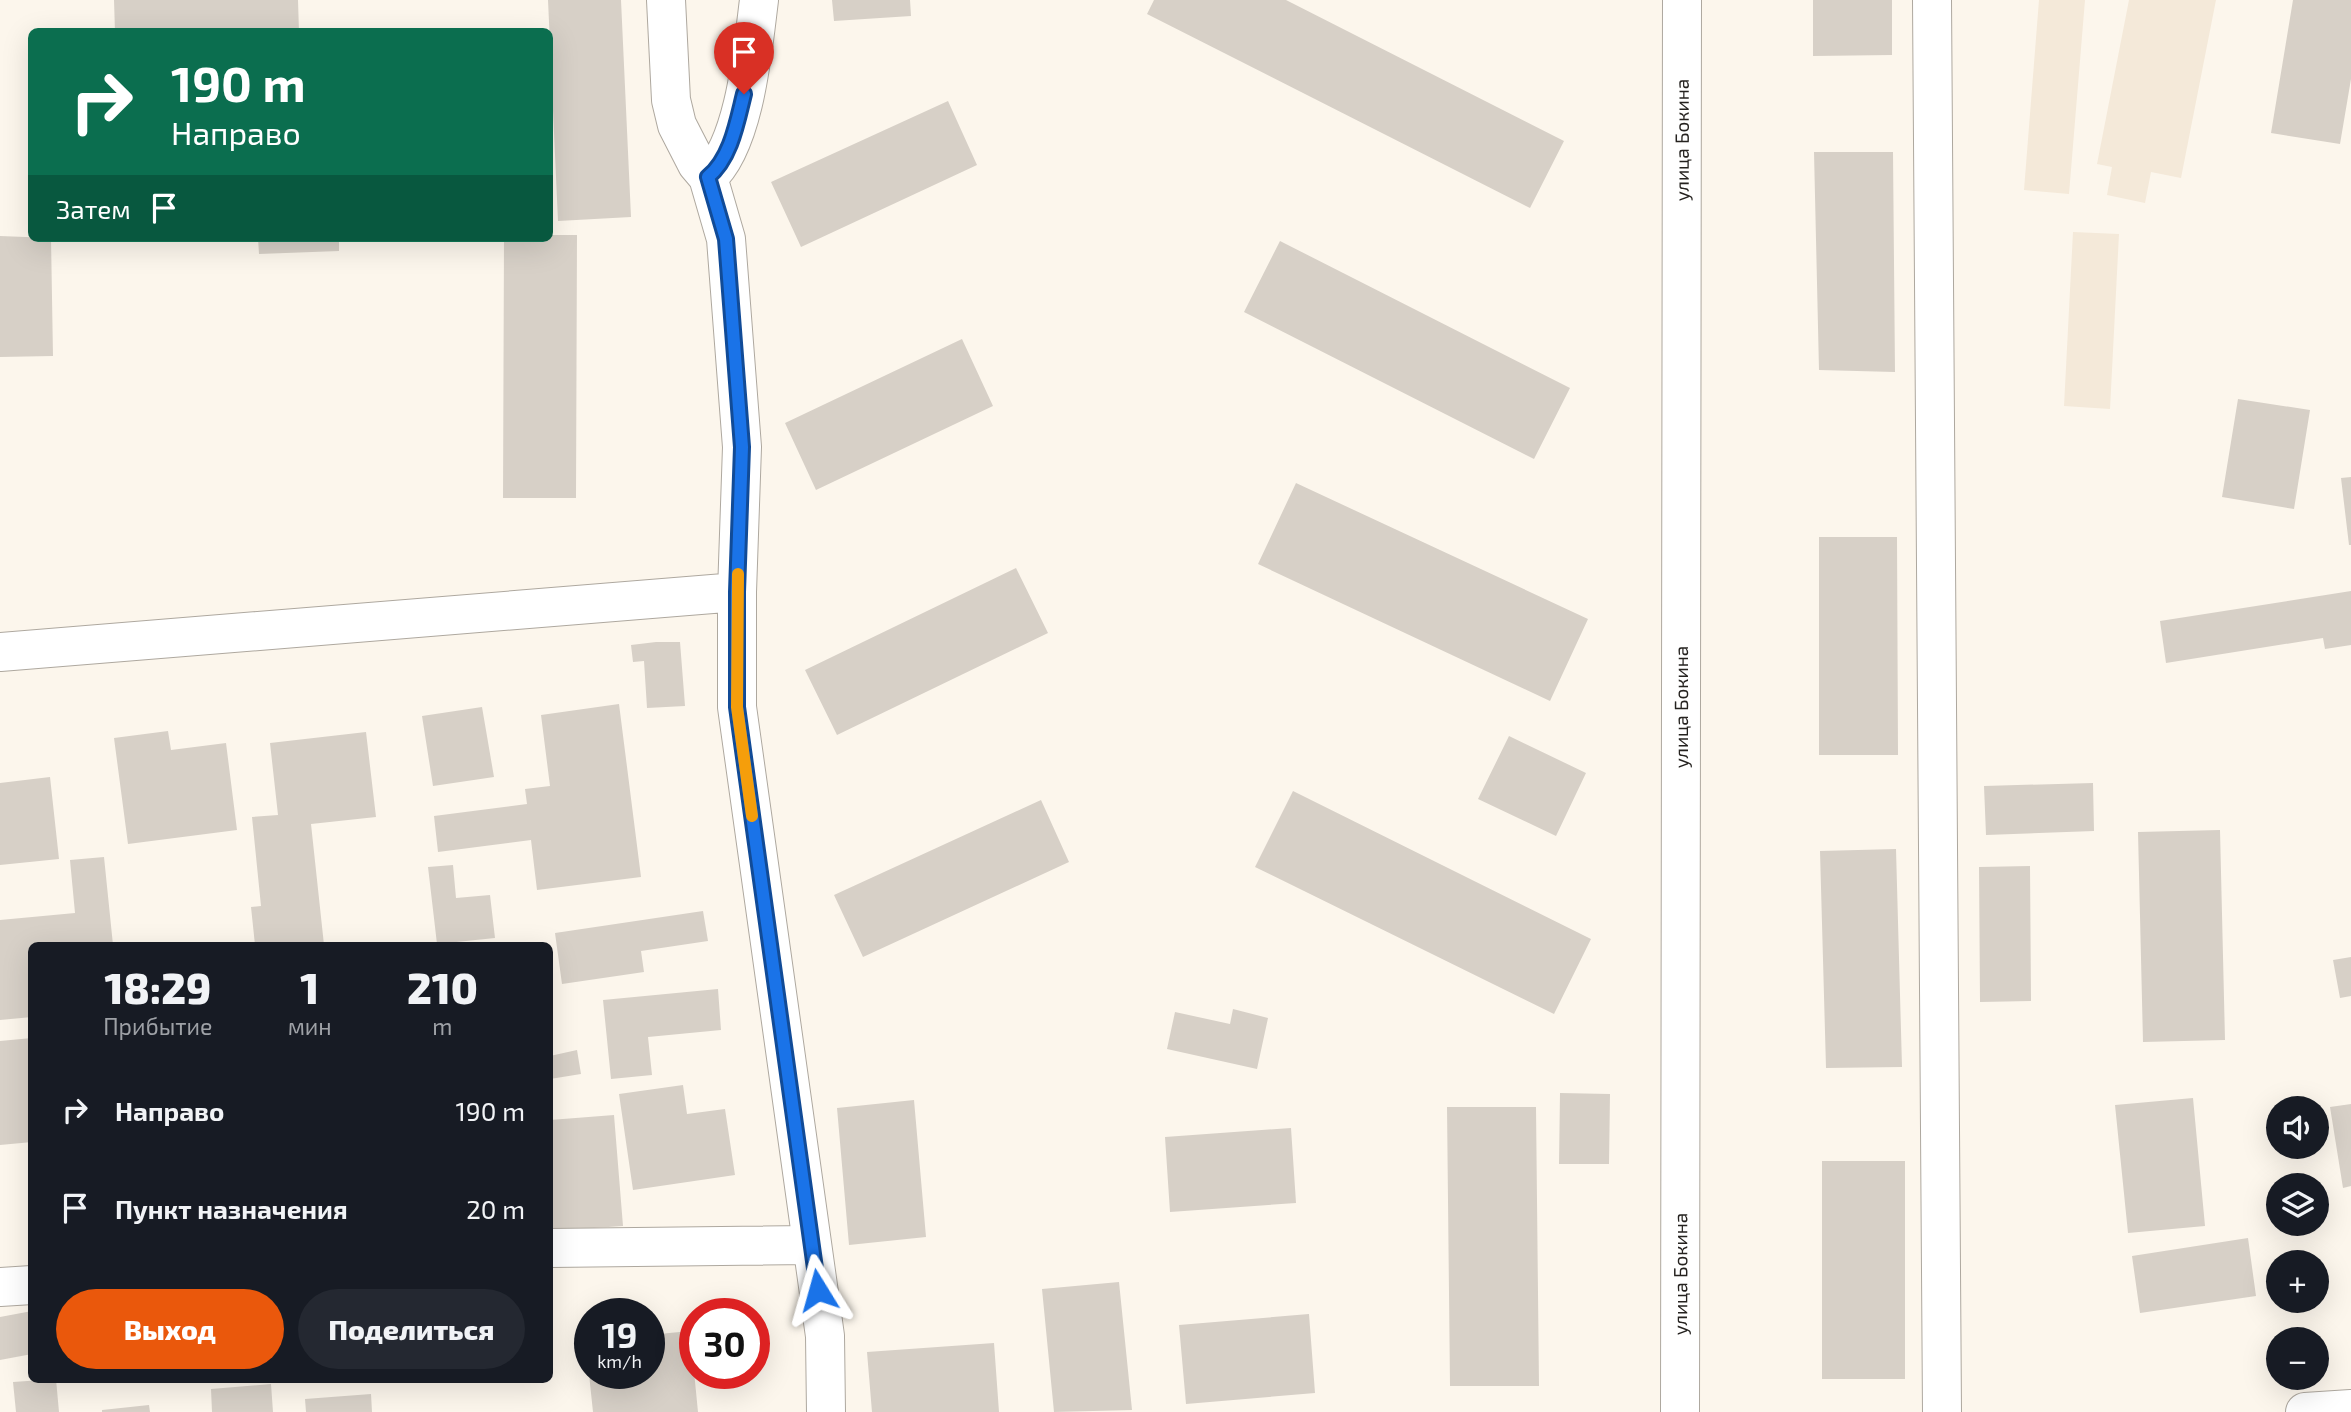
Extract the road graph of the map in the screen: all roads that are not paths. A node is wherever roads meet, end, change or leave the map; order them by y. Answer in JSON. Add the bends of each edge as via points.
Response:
{"nodes":[{"id":1,"x":666,"y":0,"type":"edge"},
{"id":2,"x":759,"y":0,"type":"edge"},
{"id":3,"x":1682,"y":0,"type":"edge"},
{"id":4,"x":1932,"y":0,"type":"edge"},
{"id":5,"x":708,"y":177,"type":"junction"},
{"id":6,"x":737,"y":592,"type":"junction"},
{"id":7,"x":0,"y":652,"type":"edge"},
{"id":8,"x":812,"y":1245,"type":"junction"},
{"id":9,"x":553,"y":1248,"type":"edge"},
{"id":10,"x":28,"y":1285,"type":"edge"},
{"id":11,"x":0,"y":1287,"type":"edge"},
{"id":12,"x":2351,"y":1409,"type":"edge"},
{"id":13,"x":826,"y":1412,"type":"edge"},
{"id":14,"x":1680,"y":1412,"type":"edge"},
{"id":15,"x":1942,"y":1412,"type":"edge"},
{"id":16,"x":2305,"y":1412,"type":"edge"}],
"edges":[{"from":1,"to":5,"type":"street","via":[[671,100],[686,146]]},
{"from":2,"to":5,"type":"street","via":[[751,70],[738,117],[719,165]]},
{"from":3,"to":14,"type":"street","name":"улица Бокина"},
{"from":4,"to":15,"type":"street"},
{"from":5,"to":6,"type":"street","via":[[726,239],[742,447]]},
{"from":6,"to":7,"type":"street"},
{"from":6,"to":8,"type":"street","via":[[737,707]]},
{"from":8,"to":9,"type":"street"},
{"from":8,"to":13,"type":"street","via":[[824,1336]]},
{"from":10,"to":11,"type":"street"},
{"from":12,"to":16,"type":"street"}]}
